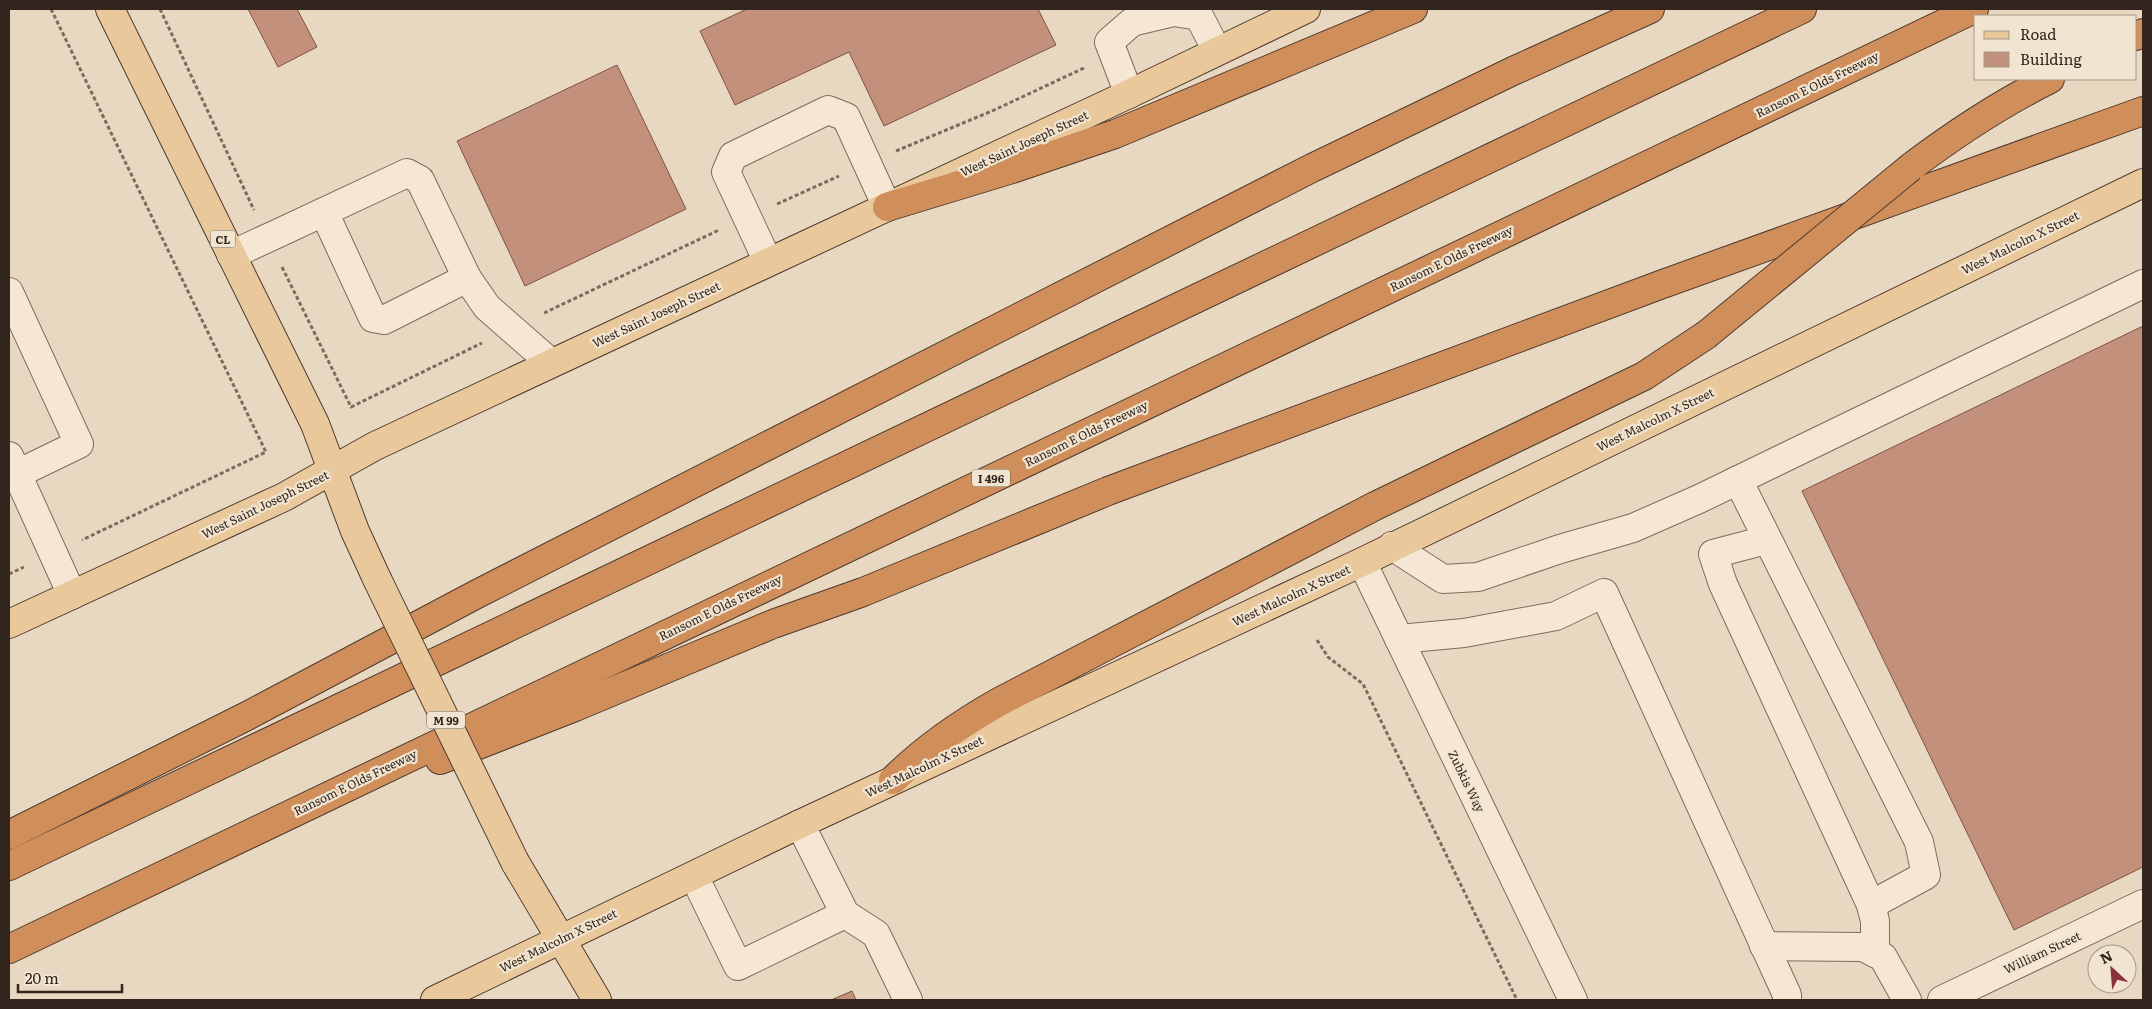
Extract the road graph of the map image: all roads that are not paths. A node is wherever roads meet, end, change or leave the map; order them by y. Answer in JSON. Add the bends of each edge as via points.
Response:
{"nodes":[{"id":1,"x":110,"y":9,"type":"edge"},
{"id":2,"x":1306,"y":9,"type":"edge"},
{"id":3,"x":1413,"y":9,"type":"edge"},
{"id":4,"x":1650,"y":9,"type":"edge"},
{"id":5,"x":1802,"y":9,"type":"edge"},
{"id":6,"x":1974,"y":9,"type":"edge"},
{"id":7,"x":1128,"y":15,"type":"edge"},
{"id":8,"x":1217,"y":51,"type":"junction"},
{"id":9,"x":2048,"y":80,"type":"edge"},
{"id":10,"x":1129,"y":94,"type":"junction"},
{"id":11,"x":2143,"y":111,"type":"edge"},
{"id":12,"x":2143,"y":183,"type":"edge"},
{"id":13,"x":887,"y":207,"type":"junction"},
{"id":14,"x":324,"y":212,"type":"junction"},
{"id":15,"x":231,"y":255,"type":"junction"},
{"id":16,"x":768,"y":262,"type":"junction"},
{"id":17,"x":467,"y":278,"type":"junction"},
{"id":18,"x":2143,"y":284,"type":"edge"},
{"id":19,"x":9,"y":292,"type":"edge"},
{"id":20,"x":551,"y":363,"type":"junction"},
{"id":21,"x":13,"y":465,"type":"edge"},
{"id":22,"x":332,"y":470,"type":"junction"},
{"id":23,"x":1738,"y":480,"type":"junction"},
{"id":24,"x":1766,"y":540,"type":"junction"},
{"id":25,"x":1392,"y":546,"type":"junction"},
{"id":26,"x":1362,"y":562,"type":"junction"},
{"id":27,"x":72,"y":595,"type":"junction"},
{"id":28,"x":11,"y":617,"type":"edge"},
{"id":29,"x":1398,"y":639,"type":"junction"},
{"id":30,"x":893,"y":780,"type":"junction"},
{"id":31,"x":800,"y":824,"type":"junction"},
{"id":32,"x":9,"y":834,"type":"edge"},
{"id":33,"x":216,"y":848,"type":"junction"},
{"id":34,"x":9,"y":866,"type":"edge"},
{"id":35,"x":694,"y":876,"type":"junction"},
{"id":36,"x":2143,"y":904,"type":"edge"},
{"id":37,"x":1871,"y":905,"type":"junction"},
{"id":38,"x":844,"y":914,"type":"junction"},
{"id":39,"x":562,"y":938,"type":"junction"},
{"id":40,"x":1764,"y":946,"type":"junction"},
{"id":41,"x":9,"y":949,"type":"edge"},
{"id":42,"x":1875,"y":953,"type":"junction"},
{"id":43,"x":435,"y":1000,"type":"edge"},
{"id":44,"x":597,"y":1000,"type":"edge"},
{"id":45,"x":908,"y":1000,"type":"edge"},
{"id":46,"x":1573,"y":1000,"type":"edge"},
{"id":47,"x":1787,"y":1000,"type":"edge"},
{"id":48,"x":1907,"y":1000,"type":"edge"},
{"id":49,"x":1942,"y":1000,"type":"edge"}],
"edges":[{"from":1,"to":15,"type":"main road","number":"CL"},
{"from":2,"to":8,"type":"main road","name":"West Saint Joseph Street"},
{"from":3,"to":13,"type":"highway","via":[[1115,134]]},
{"from":4,"to":32,"type":"highway","via":[[1303,172],[477,594],[245,717]]},
{"from":5,"to":34,"type":"highway"},
{"from":6,"to":33,"type":"highway","name":"Ransom E Olds Freeway","number":"I 496"},
{"from":7,"to":8,"type":"lane","via":[[1174,12],[1199,16]]},
{"from":7,"to":10,"type":"lane","via":[[1109,42]]},
{"from":8,"to":10,"type":"main road","name":"West Saint Joseph Street"},
{"from":9,"to":30,"type":"highway","bridge":true,"via":[[2007,100],[1911,167],[1706,334],[1644,376],[1375,506],[992,706],[936,742]]},
{"from":10,"to":13,"type":"main road","name":"West Saint Joseph Street"},
{"from":11,"to":33,"type":"highway","via":[[1108,491],[863,592],[773,624],[575,707]]},
{"from":12,"to":25,"type":"main road","name":"West Malcolm X Street"},
{"from":13,"to":16,"type":"main road","name":"West Saint Joseph Street"},
{"from":13,"to":16,"type":"lane","via":[[846,117],[828,110],[732,156],[726,172]]},
{"from":14,"to":15,"type":"lane"},
{"from":14,"to":17,"type":"lane","via":[[408,173],[420,180]]},
{"from":14,"to":17,"type":"lane","via":[[373,318],[384,320]]},
{"from":15,"to":22,"type":"main road","number":"CL","via":[[315,424]]},
{"from":16,"to":20,"type":"main road","name":"West Saint Joseph Street"},
{"from":17,"to":20,"type":"lane","via":[[487,307]]},
{"from":18,"to":23,"type":"lane"},
{"from":19,"to":21,"type":"lane","via":[[79,444]]},
{"from":20,"to":22,"type":"main road","name":"West Saint Joseph Street"},
{"from":21,"to":27,"type":"lane"},
{"from":22,"to":27,"type":"main road","name":"West Saint Joseph Street","via":[[284,497]]},
{"from":22,"to":39,"type":"main road","number":"M 99","bridge":true,"via":[[355,532],[515,862]]},
{"from":23,"to":24,"type":"lane"},
{"from":23,"to":25,"type":"lane","via":[[1633,528],[1478,577],[1444,580]]},
{"from":24,"to":37,"type":"lane","via":[[1919,842],[1926,875]]},
{"from":24,"to":37,"type":"lane","via":[[1713,554],[1723,584]]},
{"from":25,"to":26,"type":"main road","name":"West Malcolm X Street"},
{"from":26,"to":29,"type":"lane","name":"Zubkis Way"},
{"from":26,"to":30,"type":"main road","name":"West Malcolm X Street"},
{"from":27,"to":28,"type":"main road","name":"West Saint Joseph Street"},
{"from":29,"to":40,"type":"lane","via":[[1464,633],[1556,616],[1604,593]]},
{"from":29,"to":46,"type":"lane","name":"Zubkis Way"},
{"from":30,"to":31,"type":"main road","name":"West Malcolm X Street"},
{"from":31,"to":35,"type":"main road","name":"West Malcolm X Street"},
{"from":31,"to":38,"type":"lane"},
{"from":33,"to":41,"type":"highway","name":"Ransom E Olds Freeway","number":"I 496"},
{"from":35,"to":38,"type":"lane","via":[[738,966]]},
{"from":35,"to":39,"type":"main road","name":"West Malcolm X Street"},
{"from":36,"to":49,"type":"lane","name":"William Street"},
{"from":37,"to":42,"type":"lane","via":[[1875,921]]},
{"from":38,"to":45,"type":"lane","via":[[876,934]]},
{"from":39,"to":43,"type":"main road","name":"West Malcolm X Street"},
{"from":39,"to":44,"type":"main road","number":"M 99"},
{"from":40,"to":42,"type":"lane","via":[[1863,947]]},
{"from":40,"to":47,"type":"lane"},
{"from":42,"to":48,"type":"lane","via":[[1882,957]]}]}
